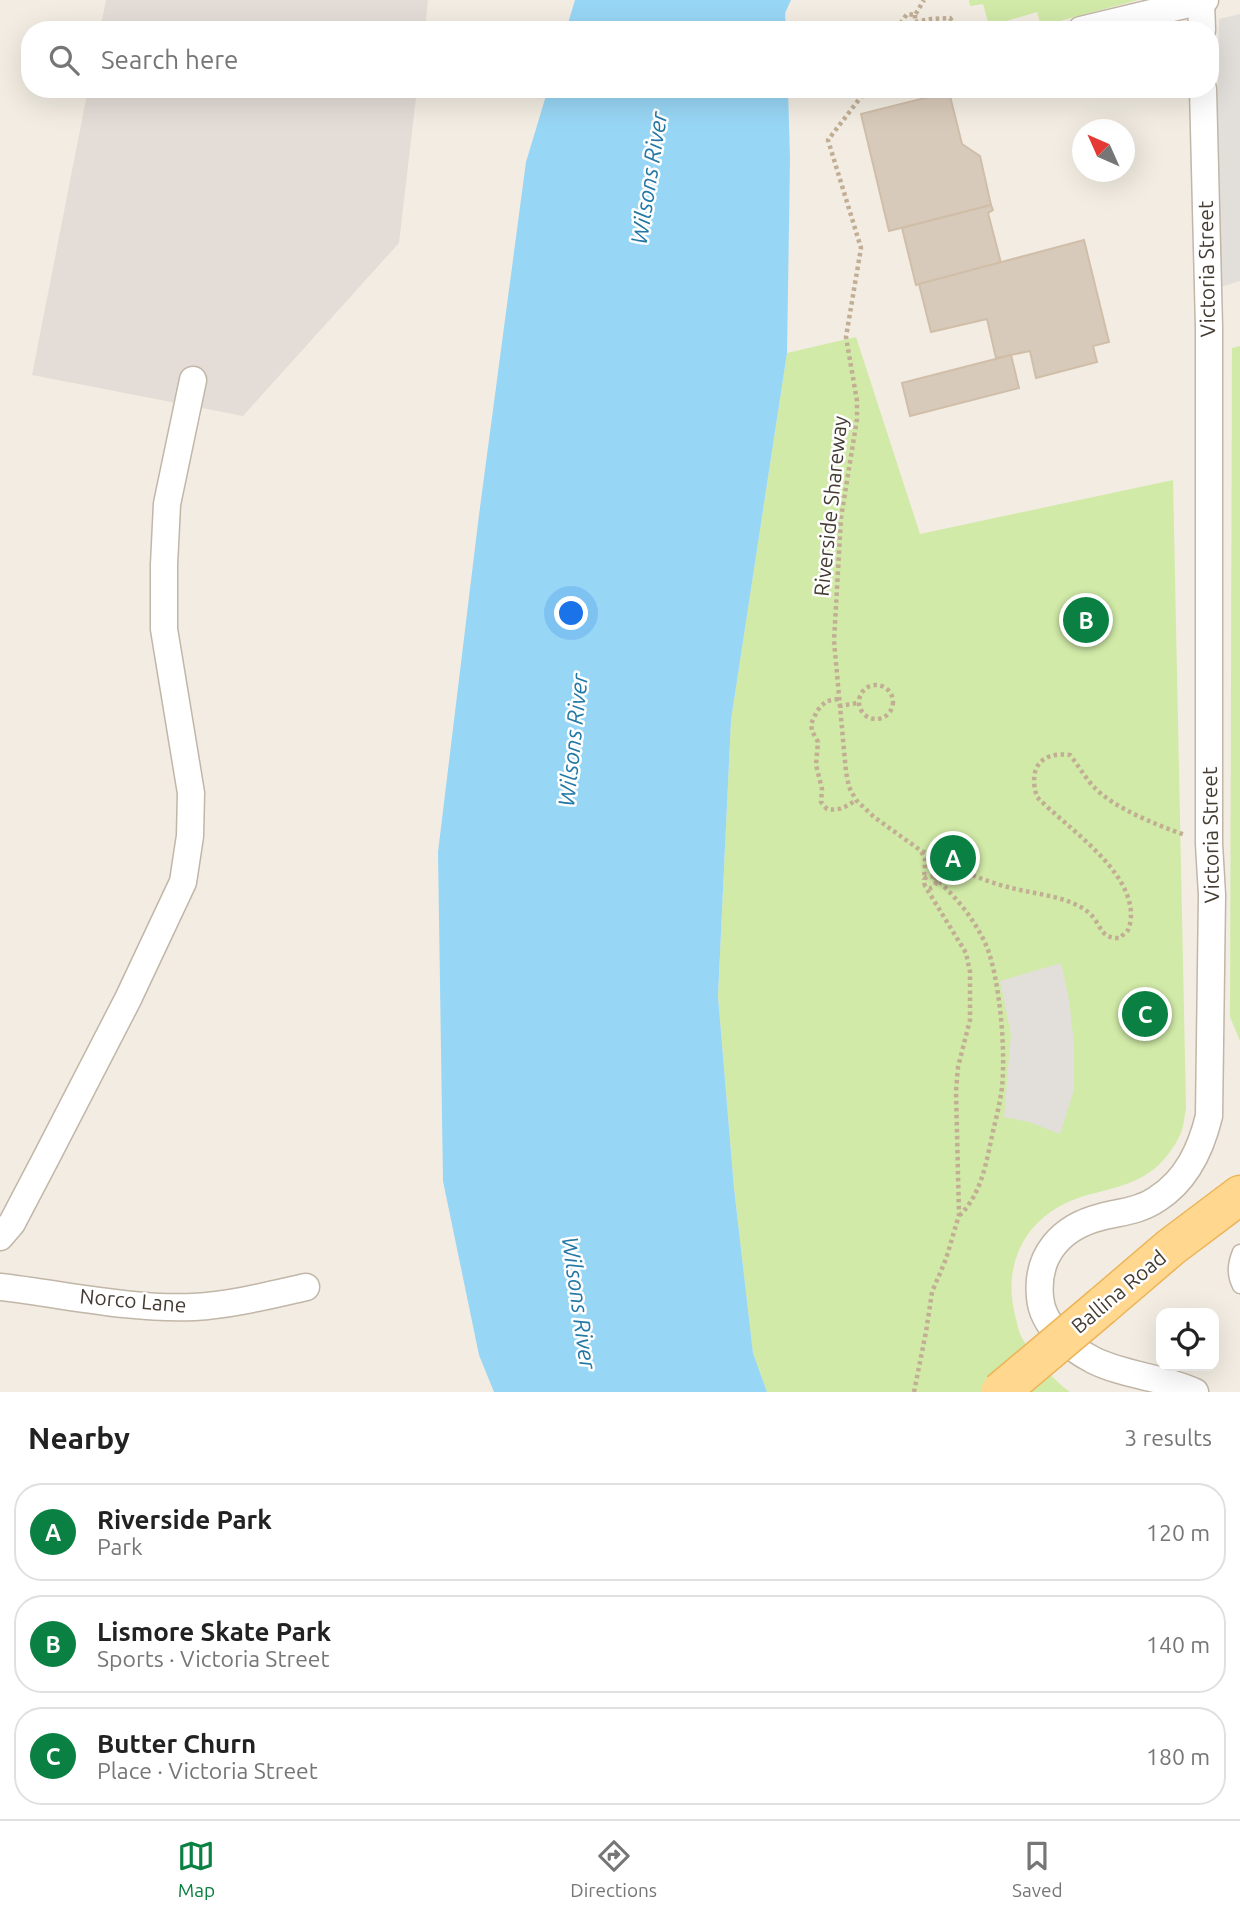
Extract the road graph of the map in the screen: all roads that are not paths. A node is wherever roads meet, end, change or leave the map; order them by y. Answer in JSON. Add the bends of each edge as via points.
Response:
{"nodes":[{"id":1,"x":1203,"y":1,"type":"edge"},
{"id":2,"x":1119,"y":21,"type":"edge"},
{"id":3,"x":1202,"y":21,"type":"edge"},
{"id":4,"x":1203,"y":98,"type":"edge"},
{"id":5,"x":193,"y":380,"type":"dead end"},
{"id":6,"x":1240,"y":1195,"type":"edge"},
{"id":7,"x":0,"y":1237,"type":"edge"},
{"id":8,"x":1240,"y":1252,"type":"edge"},
{"id":9,"x":1240,"y":1286,"type":"edge"},
{"id":10,"x":0,"y":1287,"type":"edge"},
{"id":11,"x":306,"y":1287,"type":"dead end"},
{"id":12,"x":1000,"y":1392,"type":"edge"},
{"id":13,"x":1195,"y":1392,"type":"edge"}],
"edges":[{"from":1,"to":2,"type":"street"},
{"from":1,"to":3,"type":"street"},
{"from":4,"to":13,"type":"street","name":"Victoria Street","via":[[1209,327],[1209,1116],[1200,1150],[1184,1175],[1157,1200],[1072,1228],[1049,1252],[1039,1287],[1046,1319],[1074,1349],[1115,1368]]},
{"from":5,"to":7,"type":"street","via":[[167,503],[164,565],[164,629],[191,793],[183,882],[46,1160]]},
{"from":6,"to":12,"type":"main road","name":"Ballina Road","bridge":true,"via":[[1171,1247]]},
{"from":8,"to":9,"type":"lane","via":[[1235,1277]]},
{"from":10,"to":11,"type":"street","name":"Norco Lane","via":[[144,1306],[195,1307]]}]}
